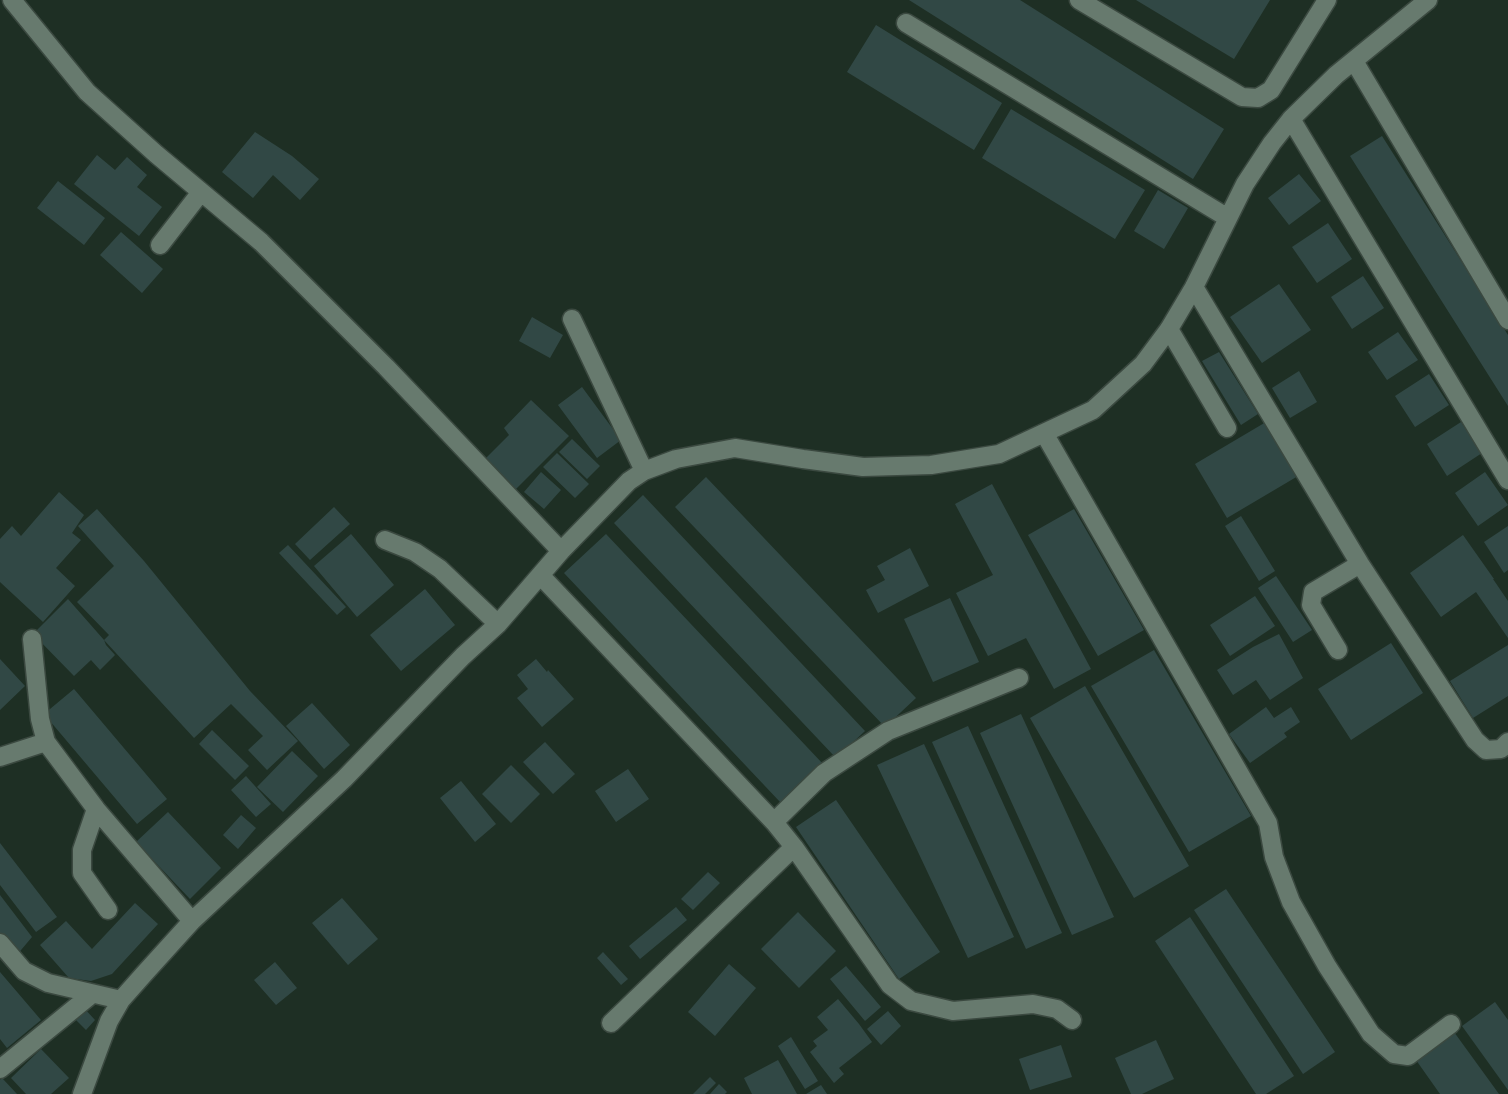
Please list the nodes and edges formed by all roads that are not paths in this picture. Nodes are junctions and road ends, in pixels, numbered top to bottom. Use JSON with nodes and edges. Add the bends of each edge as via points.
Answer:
{"nodes":[{"id":1,"x":12,"y":0,"type":"edge"},
{"id":2,"x":1079,"y":0,"type":"edge"},
{"id":3,"x":1327,"y":0,"type":"edge"},
{"id":4,"x":1428,"y":0,"type":"edge"},
{"id":5,"x":906,"y":23,"type":"dead end"},
{"id":6,"x":1354,"y":61,"type":"junction"},
{"id":7,"x":1291,"y":119,"type":"junction"},
{"id":8,"x":201,"y":192,"type":"junction"},
{"id":9,"x":1228,"y":218,"type":"junction"},
{"id":10,"x":160,"y":245,"type":"dead end"},
{"id":11,"x":1194,"y":287,"type":"junction"},
{"id":12,"x":572,"y":319,"type":"dead end"},
{"id":13,"x":1508,"y":320,"type":"edge"},
{"id":14,"x":1169,"y":329,"type":"junction"},
{"id":15,"x":1227,"y":428,"type":"dead end"},
{"id":16,"x":1044,"y":433,"type":"junction"},
{"id":17,"x":644,"y":471,"type":"junction"},
{"id":18,"x":1508,"y":480,"type":"edge"},
{"id":19,"x":385,"y":540,"type":"dead end"},
{"id":20,"x":561,"y":551,"type":"junction"},
{"id":21,"x":1360,"y":564,"type":"junction"},
{"id":22,"x":541,"y":576,"type":"junction"},
{"id":23,"x":498,"y":624,"type":"junction"},
{"id":24,"x":32,"y":639,"type":"dead end"},
{"id":25,"x":1338,"y":650,"type":"dead end"},
{"id":26,"x":1019,"y":678,"type":"dead end"},
{"id":27,"x":46,"y":742,"type":"junction"},
{"id":28,"x":1508,"y":742,"type":"edge"},
{"id":29,"x":0,"y":757,"type":"edge"},
{"id":30,"x":96,"y":809,"type":"junction"},
{"id":31,"x":774,"y":822,"type":"junction"},
{"id":32,"x":794,"y":847,"type":"junction"},
{"id":33,"x":108,"y":910,"type":"dead end"},
{"id":34,"x":192,"y":921,"type":"junction"},
{"id":35,"x":0,"y":943,"type":"edge"},
{"id":36,"x":92,"y":994,"type":"junction"},
{"id":37,"x":121,"y":1000,"type":"junction"},
{"id":38,"x":1072,"y":1020,"type":"dead end"},
{"id":39,"x":611,"y":1023,"type":"dead end"},
{"id":40,"x":1451,"y":1024,"type":"dead end"},
{"id":41,"x":0,"y":1069,"type":"edge"},
{"id":42,"x":82,"y":1094,"type":"edge"}],
"edges":[{"from":1,"to":8,"type":"street","via":[[87,92]]},
{"from":2,"to":3,"type":"street","via":[[1242,97],[1258,98],[1271,90]]},
{"from":4,"to":6,"type":"street"},
{"from":5,"to":9,"type":"street"},
{"from":6,"to":7,"type":"street"},
{"from":6,"to":13,"type":"street"},
{"from":7,"to":9,"type":"street","via":[[1245,184]]},
{"from":7,"to":18,"type":"street"},
{"from":8,"to":10,"type":"street"},
{"from":8,"to":20,"type":"street","via":[[269,251],[386,367]]},
{"from":9,"to":11,"type":"street"},
{"from":11,"to":14,"type":"street"},
{"from":11,"to":21,"type":"street"},
{"from":12,"to":17,"type":"street"},
{"from":14,"to":15,"type":"street"},
{"from":14,"to":16,"type":"street","via":[[1143,364],[1093,410]]},
{"from":16,"to":17,"type":"street","via":[[999,454],[932,465],[863,466],[735,448],[676,459]]},
{"from":16,"to":40,"type":"street","via":[[1268,823],[1274,857],[1291,902],[1371,1034],[1394,1054],[1408,1056]]},
{"from":17,"to":20,"type":"street","via":[[629,481]]},
{"from":19,"to":23,"type":"street","via":[[415,552],[440,569]]},
{"from":20,"to":22,"type":"street"},
{"from":21,"to":25,"type":"street","via":[[1313,592],[1311,605]]},
{"from":21,"to":28,"type":"street","via":[[1474,740],[1486,750],[1501,749]]},
{"from":22,"to":23,"type":"street"},
{"from":22,"to":31,"type":"street"},
{"from":23,"to":34,"type":"street","via":[[344,779]]},
{"from":24,"to":27,"type":"street"},
{"from":26,"to":31,"type":"street","via":[[888,731],[824,773]]},
{"from":27,"to":29,"type":"street"},
{"from":27,"to":30,"type":"street"},
{"from":30,"to":33,"type":"street","via":[[82,850],[82,873]]},
{"from":30,"to":34,"type":"street"},
{"from":31,"to":32,"type":"street"},
{"from":32,"to":38,"type":"street","via":[[890,986],[911,1001],[953,1011],[1033,1004],[1057,1009]]},
{"from":32,"to":39,"type":"street"},
{"from":34,"to":37,"type":"street"},
{"from":35,"to":36,"type":"street","via":[[24,971],[48,983]]},
{"from":36,"to":37,"type":"street"},
{"from":36,"to":41,"type":"street"},
{"from":37,"to":42,"type":"street"}]}
